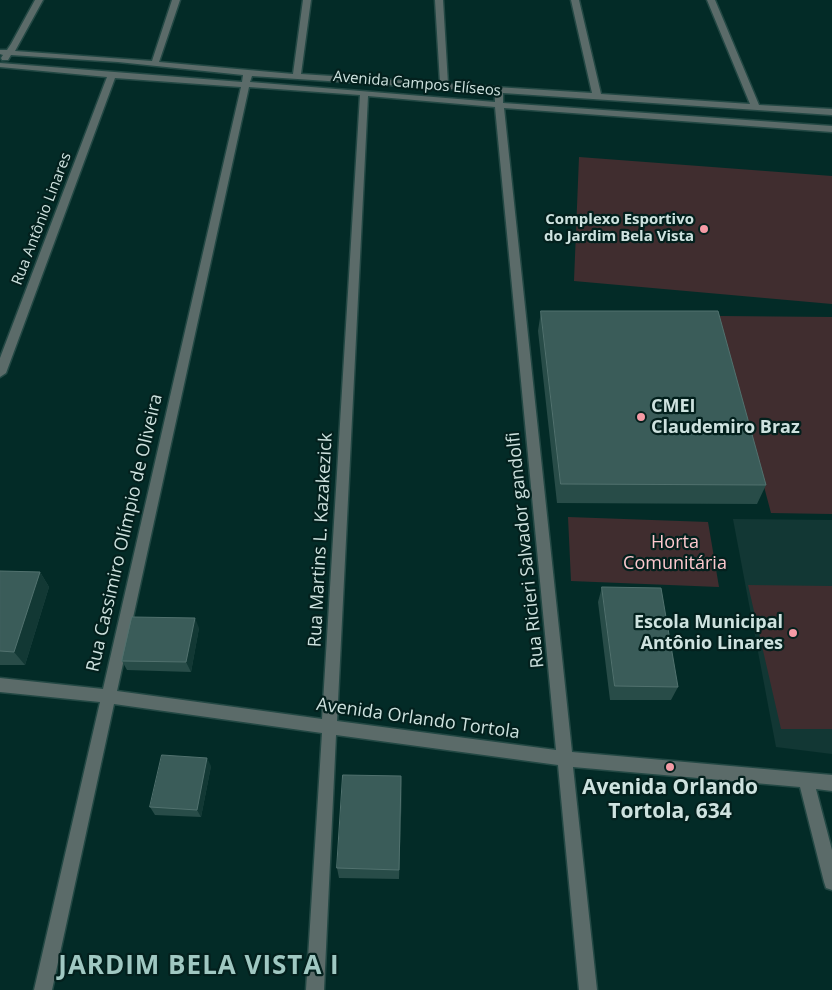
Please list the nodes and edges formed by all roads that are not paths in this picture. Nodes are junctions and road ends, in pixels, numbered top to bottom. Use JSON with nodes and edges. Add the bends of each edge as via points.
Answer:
{"nodes":[{"id":1,"x":39,"y":0,"type":"edge"},
{"id":2,"x":176,"y":0,"type":"edge"},
{"id":3,"x":307,"y":0,"type":"edge"},
{"id":4,"x":439,"y":0,"type":"edge"},
{"id":5,"x":575,"y":0,"type":"edge"},
{"id":6,"x":711,"y":0,"type":"edge"},
{"id":7,"x":0,"y":52,"type":"edge"},
{"id":8,"x":9,"y":53,"type":"junction"},
{"id":9,"x":155,"y":64,"type":"junction"},
{"id":10,"x":0,"y":65,"type":"edge"},
{"id":11,"x":112,"y":75,"type":"junction"},
{"id":12,"x":297,"y":76,"type":"junction"},
{"id":13,"x":246,"y":78,"type":"junction"},
{"id":14,"x":444,"y":85,"type":"junction"},
{"id":15,"x":499,"y":89,"type":"junction"},
{"id":16,"x":364,"y":93,"type":"junction"},
{"id":17,"x":597,"y":96,"type":"junction"},
{"id":18,"x":499,"y":105,"type":"junction"},
{"id":19,"x":756,"y":107,"type":"junction"},
{"id":20,"x":832,"y":112,"type":"edge"},
{"id":21,"x":832,"y":129,"type":"edge"},
{"id":22,"x":0,"y":374,"type":"edge"},
{"id":23,"x":0,"y":685,"type":"edge"},
{"id":24,"x":107,"y":696,"type":"junction"},
{"id":25,"x":330,"y":725,"type":"junction"},
{"id":26,"x":566,"y":759,"type":"junction"},
{"id":27,"x":806,"y":780,"type":"junction"},
{"id":28,"x":832,"y":783,"type":"edge"},
{"id":29,"x":832,"y":882,"type":"edge"},
{"id":30,"x":42,"y":990,"type":"edge"},
{"id":31,"x":315,"y":990,"type":"edge"},
{"id":32,"x":588,"y":990,"type":"edge"}],
"edges":[{"from":1,"to":8,"type":"street"},
{"from":2,"to":9,"type":"street"},
{"from":3,"to":12,"type":"street"},
{"from":4,"to":14,"type":"street"},
{"from":5,"to":17,"type":"street"},
{"from":6,"to":19,"type":"street"},
{"from":7,"to":8,"type":"street","name":"Avenida Campos Elíseos"},
{"from":8,"to":9,"type":"street","name":"Avenida Campos Elíseos"},
{"from":8,"to":10,"type":"street"},
{"from":9,"to":13,"type":"street","name":"Avenida Campos Elíseos"},
{"from":10,"to":11,"type":"street","name":"Avenida Campos Elíseos"},
{"from":11,"to":13,"type":"street","name":"Avenida Campos Elíseos"},
{"from":11,"to":22,"type":"street","name":"Rua Antônio Linares"},
{"from":12,"to":13,"type":"street","name":"Avenida Campos Elíseos"},
{"from":12,"to":14,"type":"street","name":"Avenida Campos Elíseos"},
{"from":13,"to":16,"type":"street","name":"Avenida Campos Elíseos"},
{"from":13,"to":24,"type":"street","name":"Rua Cassimiro Olímpio de Oliveira"},
{"from":14,"to":15,"type":"street","name":"Avenida Campos Elíseos"},
{"from":15,"to":17,"type":"street","name":"Avenida Campos Elíseos"},
{"from":15,"to":18,"type":"street","name":"Rua Ricieri Salvador gandolfi"},
{"from":16,"to":18,"type":"street","name":"Avenida Campos Elíseos"},
{"from":16,"to":25,"type":"street","name":"Rua Martins L. Kazakezick"},
{"from":17,"to":19,"type":"street","name":"Avenida Campos Elíseos"},
{"from":18,"to":21,"type":"street","name":"Avenida Campos Elíseos"},
{"from":18,"to":26,"type":"street","name":"Rua Ricieri Salvador gandolfi"},
{"from":19,"to":20,"type":"street","name":"Avenida Campos Elíseos"},
{"from":23,"to":24,"type":"street","name":"Avenida Orlando Tortola"},
{"from":24,"to":25,"type":"street","name":"Avenida Orlando Tortola"},
{"from":24,"to":30,"type":"street","name":"Rua Cassimiro Olímpio de Oliveira"},
{"from":25,"to":26,"type":"street","name":"Avenida Orlando Tortola"},
{"from":25,"to":31,"type":"street","name":"Rua Martins L. Kazakezick"},
{"from":26,"to":27,"type":"street","name":"Avenida Orlando Tortola"},
{"from":26,"to":32,"type":"street","name":"Rua Ricieri Salvador gandolfi"},
{"from":27,"to":28,"type":"street","name":"Avenida Orlando Tortola"},
{"from":27,"to":29,"type":"street"}]}
